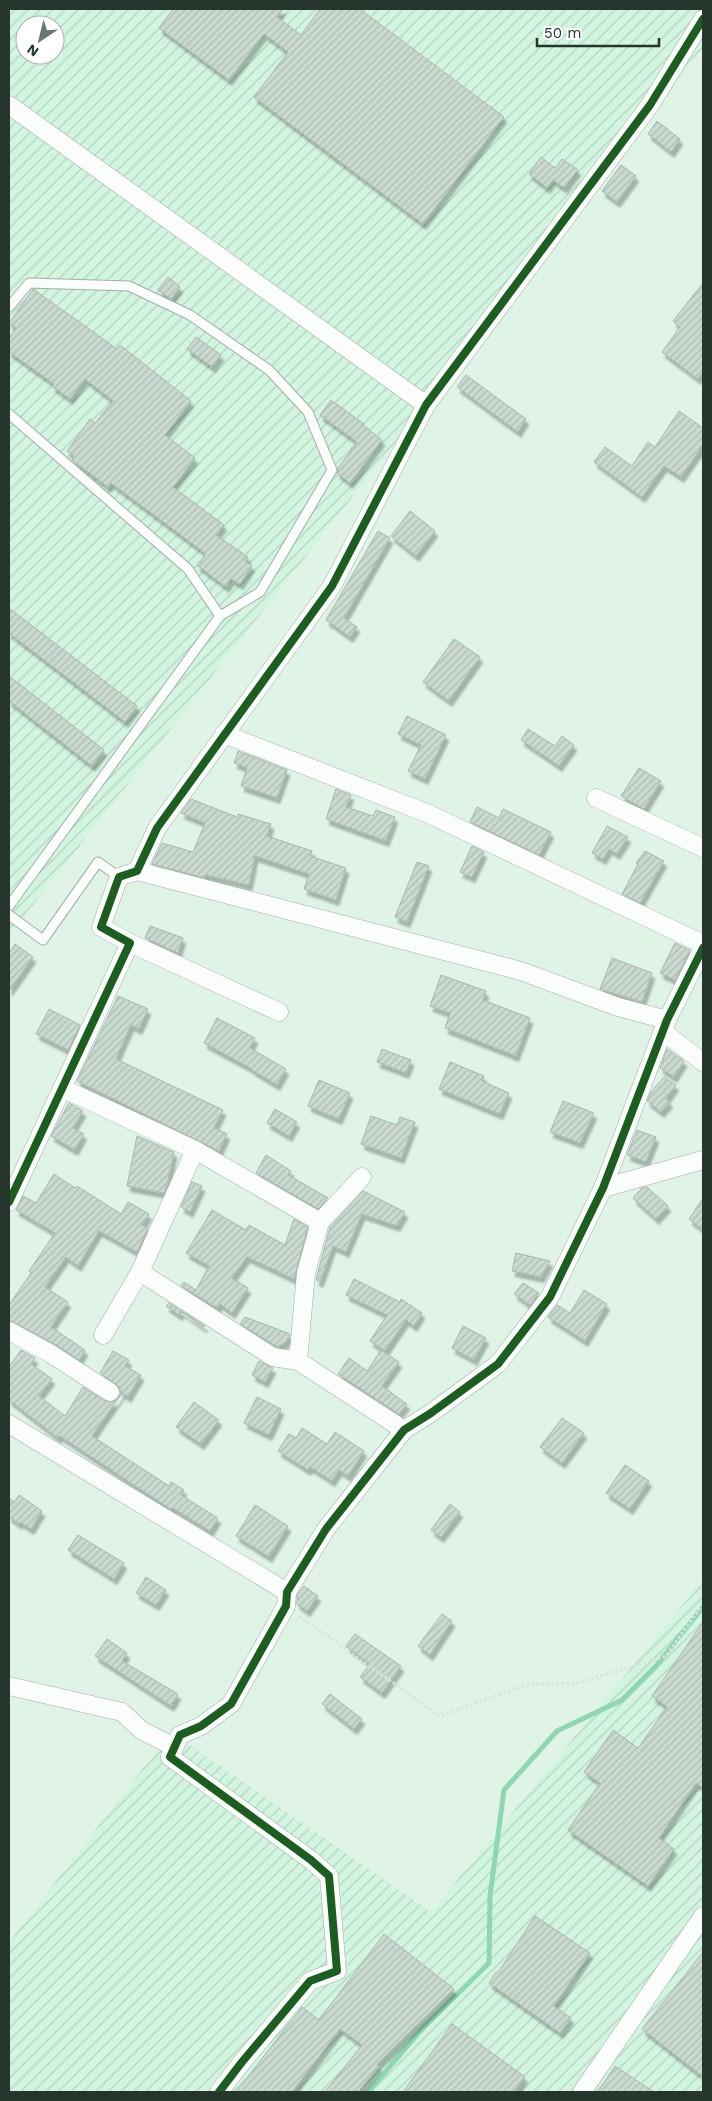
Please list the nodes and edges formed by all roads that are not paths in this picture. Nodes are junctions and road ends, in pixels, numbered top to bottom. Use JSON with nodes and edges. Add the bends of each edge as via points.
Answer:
{"nodes":[{"id":1,"x":703,"y":19,"type":"edge"},
{"id":2,"x":9,"y":105,"type":"edge"},
{"id":3,"x":9,"y":308,"type":"edge"},
{"id":4,"x":426,"y":405,"type":"junction"},
{"id":5,"x":9,"y":414,"type":"edge"},
{"id":6,"x":220,"y":616,"type":"junction"},
{"id":7,"x":224,"y":734,"type":"junction"},
{"id":8,"x":596,"y":798,"type":"dead end"},
{"id":9,"x":703,"y":848,"type":"edge"},
{"id":10,"x":137,"y":871,"type":"junction"},
{"id":11,"x":119,"y":877,"type":"junction"},
{"id":12,"x":9,"y":906,"type":"edge"},
{"id":13,"x":9,"y":915,"type":"edge"},
{"id":14,"x":130,"y":943,"type":"junction"},
{"id":15,"x":703,"y":946,"type":"edge"},
{"id":16,"x":279,"y":1012,"type":"dead end"},
{"id":17,"x":665,"y":1026,"type":"junction"},
{"id":18,"x":703,"y":1062,"type":"edge"},
{"id":19,"x":62,"y":1088,"type":"junction"},
{"id":20,"x":196,"y":1150,"type":"junction"},
{"id":21,"x":703,"y":1160,"type":"edge"},
{"id":22,"x":362,"y":1177,"type":"dead end"},
{"id":23,"x":603,"y":1188,"type":"junction"},
{"id":24,"x":9,"y":1202,"type":"edge"},
{"id":25,"x":320,"y":1222,"type":"junction"},
{"id":26,"x":140,"y":1272,"type":"junction"},
{"id":27,"x":9,"y":1331,"type":"edge"},
{"id":28,"x":103,"y":1335,"type":"dead end"},
{"id":29,"x":298,"y":1362,"type":"junction"},
{"id":30,"x":110,"y":1392,"type":"dead end"},
{"id":31,"x":9,"y":1424,"type":"edge"},
{"id":32,"x":404,"y":1430,"type":"junction"},
{"id":33,"x":286,"y":1599,"type":"junction"},
{"id":34,"x":9,"y":1686,"type":"edge"},
{"id":35,"x":174,"y":1747,"type":"junction"},
{"id":36,"x":703,"y":1916,"type":"edge"},
{"id":37,"x":219,"y":2092,"type":"edge"},
{"id":38,"x":582,"y":2092,"type":"edge"}],
"edges":[{"from":1,"to":4,"type":"street","via":[[650,105]]},
{"from":2,"to":4,"type":"street"},
{"from":3,"to":6,"type":"lane","via":[[29,283],[129,286],[190,315],[269,370],[308,412],[332,470],[260,592]]},
{"from":4,"to":7,"type":"street","via":[[332,586]]},
{"from":5,"to":6,"type":"lane","via":[[188,569]]},
{"from":6,"to":12,"type":"lane"},
{"from":7,"to":10,"type":"street","via":[[157,828]]},
{"from":7,"to":15,"type":"street","via":[[429,814]]},
{"from":8,"to":9,"type":"street"},
{"from":10,"to":11,"type":"street"},
{"from":10,"to":17,"type":"street","via":[[521,970]]},
{"from":11,"to":13,"type":"lane","via":[[98,862],[43,940]]},
{"from":11,"to":14,"type":"street","via":[[101,927]]},
{"from":14,"to":16,"type":"street"},
{"from":14,"to":19,"type":"street"},
{"from":15,"to":17,"type":"street"},
{"from":17,"to":18,"type":"street"},
{"from":17,"to":23,"type":"street"},
{"from":19,"to":20,"type":"street"},
{"from":19,"to":24,"type":"street"},
{"from":20,"to":25,"type":"street"},
{"from":20,"to":26,"type":"street"},
{"from":21,"to":23,"type":"street"},
{"from":22,"to":25,"type":"street"},
{"from":23,"to":32,"type":"street","via":[[550,1297],[498,1364]]},
{"from":25,"to":29,"type":"street","via":[[306,1273]]},
{"from":26,"to":28,"type":"street"},
{"from":26,"to":29,"type":"street","via":[[273,1357]]},
{"from":27,"to":30,"type":"street"},
{"from":29,"to":32,"type":"street"},
{"from":31,"to":33,"type":"street"},
{"from":32,"to":33,"type":"street","via":[[326,1529]]},
{"from":33,"to":35,"type":"street","via":[[231,1704],[201,1726],[180,1735]]},
{"from":34,"to":35,"type":"street","via":[[122,1712],[141,1730]]},
{"from":35,"to":37,"type":"street","via":[[170,1757],[330,1876],[337,1971],[310,1980]]},
{"from":36,"to":38,"type":"street"}]}
